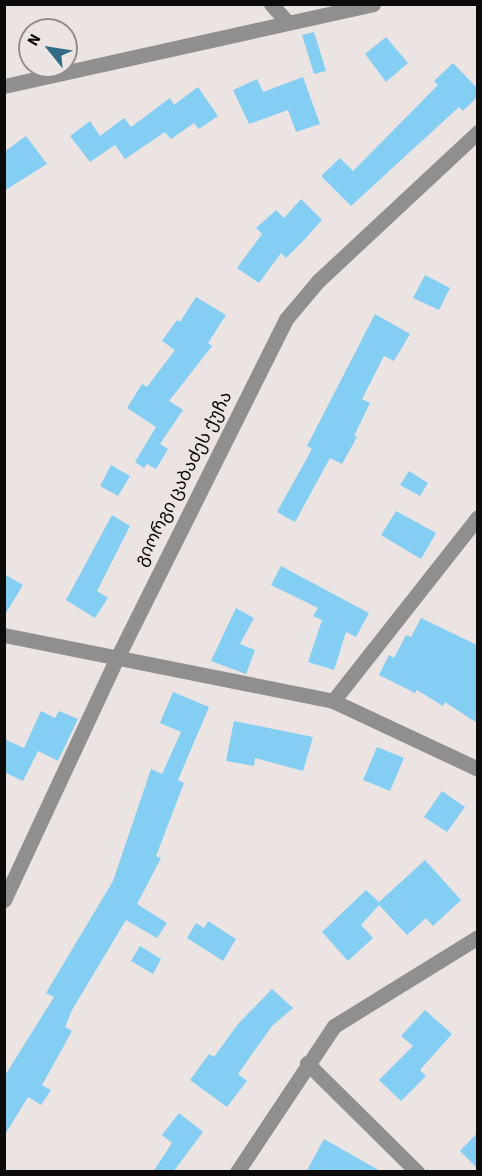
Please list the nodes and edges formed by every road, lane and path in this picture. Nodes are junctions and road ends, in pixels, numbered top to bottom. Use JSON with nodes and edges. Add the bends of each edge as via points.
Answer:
{"nodes":[{"id":1,"x":271,"y":4,"type":"edge"},
{"id":2,"x":373,"y":4,"type":"edge"},
{"id":3,"x":287,"y":22,"type":"junction"},
{"id":4,"x":4,"y":86,"type":"edge"},
{"id":5,"x":477,"y":132,"type":"edge"},
{"id":6,"x":477,"y":517,"type":"edge"},
{"id":7,"x":4,"y":634,"type":"edge"},
{"id":8,"x":117,"y":658,"type":"junction"},
{"id":9,"x":333,"y":701,"type":"junction"},
{"id":10,"x":477,"y":769,"type":"edge"},
{"id":11,"x":4,"y":900,"type":"edge"},
{"id":12,"x":477,"y":937,"type":"edge"},
{"id":13,"x":307,"y":1063,"type":"junction"},
{"id":14,"x":237,"y":1172,"type":"edge"},
{"id":15,"x":417,"y":1172,"type":"edge"}],
"edges":[{"from":1,"to":3,"type":"street"},
{"from":2,"to":3,"type":"street"},
{"from":3,"to":4,"type":"street"},
{"from":5,"to":8,"type":"street","name":"გიორგი ცაბაძეს ქუჩა","via":[[318,281],[286,320]]},
{"from":6,"to":9,"type":"street"},
{"from":7,"to":8,"type":"street"},
{"from":8,"to":9,"type":"street"},
{"from":8,"to":11,"type":"street","name":"გიორგი ცაბაძეს ქუჩა"},
{"from":9,"to":10,"type":"street"},
{"from":12,"to":13,"type":"street","via":[[334,1026]]},
{"from":13,"to":14,"type":"street"},
{"from":13,"to":15,"type":"street"}]}
